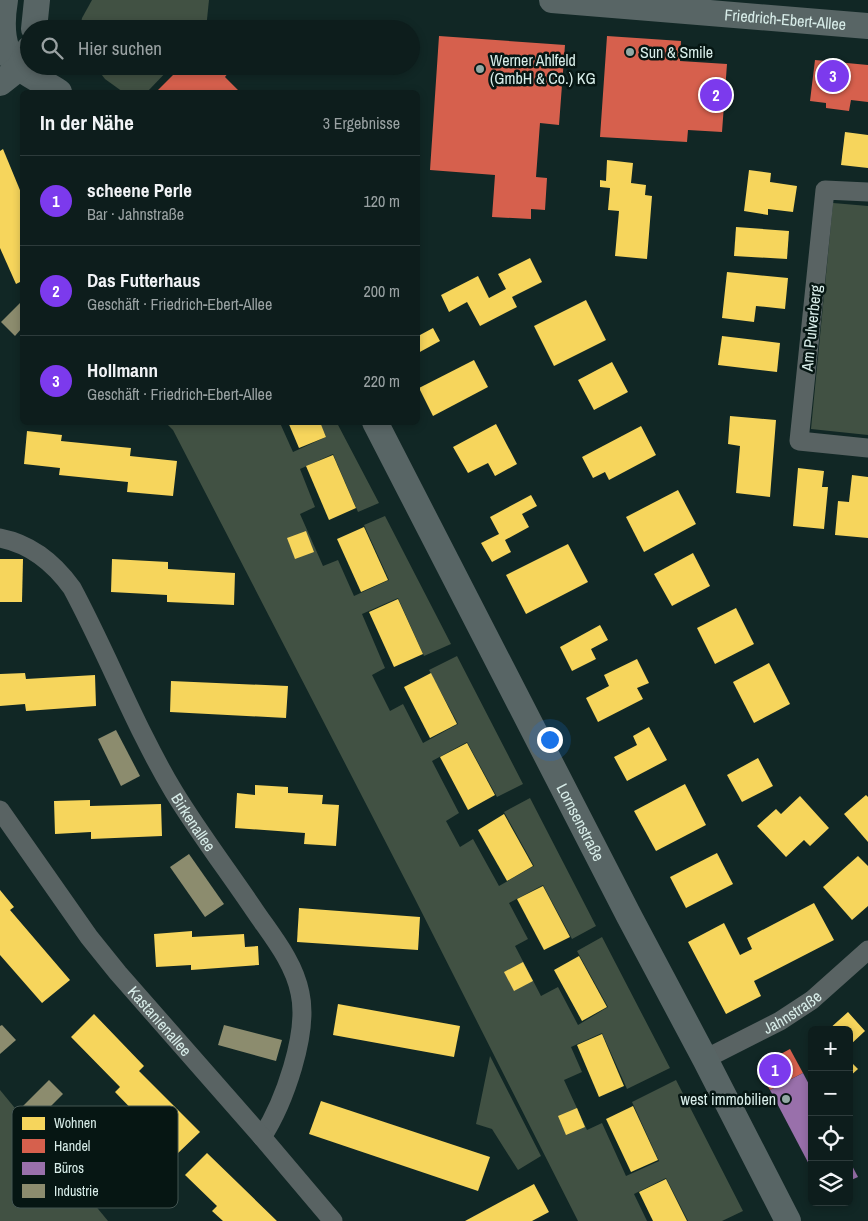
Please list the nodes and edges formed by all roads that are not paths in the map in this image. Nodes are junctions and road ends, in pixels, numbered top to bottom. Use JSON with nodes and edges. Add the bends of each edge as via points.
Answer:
{"nodes":[{"id":1,"x":5,"y":0,"type":"edge"},
{"id":2,"x":37,"y":0,"type":"edge"},
{"id":3,"x":552,"y":0,"type":"edge"},
{"id":4,"x":35,"y":20,"type":"edge"},
{"id":5,"x":868,"y":26,"type":"edge"},
{"id":6,"x":1,"y":29,"type":"edge"},
{"id":7,"x":16,"y":67,"type":"edge"},
{"id":8,"x":30,"y":75,"type":"edge"},
{"id":9,"x":56,"y":90,"type":"edge"},
{"id":10,"x":868,"y":192,"type":"edge"},
{"id":11,"x":377,"y":425,"type":"edge"},
{"id":12,"x":868,"y":448,"type":"edge"},
{"id":13,"x":0,"y":538,"type":"edge"},
{"id":14,"x":0,"y":810,"type":"edge"},
{"id":15,"x":868,"y":950,"type":"edge"},
{"id":16,"x":705,"y":1059,"type":"junction"},
{"id":17,"x":262,"y":1137,"type":"junction"},
{"id":18,"x":333,"y":1221,"type":"edge"},
{"id":19,"x":788,"y":1221,"type":"edge"}],
"edges":[{"from":1,"to":6,"type":"street"},
{"from":2,"to":4,"type":"street"},
{"from":3,"to":5,"type":"street","name":"Friedrich-Ebert-Allee"},
{"from":6,"to":7,"type":"street","via":[[7,52]]},
{"from":8,"to":9,"type":"street"},
{"from":10,"to":12,"type":"street","name":"Am Pulverberg","via":[[825,190],[799,441]]},
{"from":11,"to":16,"type":"street","name":"Lornsenstraße"},
{"from":13,"to":17,"type":"street","name":"Birkenallee","via":[[32,549],[62,574],[72,588],[167,780],[277,942],[297,980],[302,1009],[297,1049],[278,1109]]},
{"from":14,"to":17,"type":"street","name":"Kastanienallee","via":[[118,973]]},
{"from":15,"to":16,"type":"street","name":"Jahnstraße","via":[[812,1000]]},
{"from":16,"to":19,"type":"street","name":"Lornsenstraße"},
{"from":17,"to":18,"type":"street","name":"Kastanienallee"}]}
